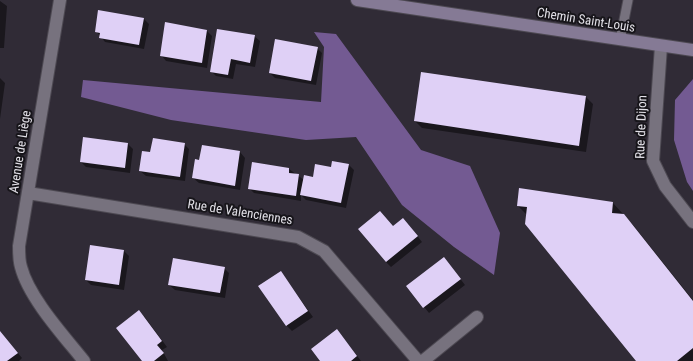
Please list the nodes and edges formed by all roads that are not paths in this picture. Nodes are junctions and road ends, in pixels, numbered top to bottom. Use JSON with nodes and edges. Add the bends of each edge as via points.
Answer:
{"nodes":[{"id":1,"x":60,"y":0,"type":"edge"},
{"id":2,"x":357,"y":0,"type":"edge"},
{"id":3,"x":628,"y":0,"type":"edge"},
{"id":4,"x":418,"y":5,"type":"edge"},
{"id":5,"x":620,"y":40,"type":"junction"},
{"id":6,"x":661,"y":46,"type":"junction"},
{"id":7,"x":693,"y":50,"type":"edge"},
{"id":8,"x":28,"y":193,"type":"junction"},
{"id":9,"x":693,"y":222,"type":"edge"},
{"id":10,"x":477,"y":317,"type":"dead end"},
{"id":11,"x":78,"y":359,"type":"edge"},
{"id":12,"x":418,"y":361,"type":"edge"},
{"id":13,"x":423,"y":361,"type":"edge"}],
"edges":[{"from":1,"to":8,"type":"street","name":"Avenue de Liège"},
{"from":2,"to":4,"type":"street","name":"Chemin Saint-Louis"},
{"from":3,"to":5,"type":"lane"},
{"from":4,"to":5,"type":"street","name":"Chemin Saint-Louis"},
{"from":5,"to":6,"type":"street","name":"Chemin Saint-Louis"},
{"from":6,"to":7,"type":"street","name":"Chemin Saint-Louis"},
{"from":6,"to":9,"type":"street","name":"Rue de Dijon","via":[[653,161],[665,186]]},
{"from":8,"to":11,"type":"street","name":"Avenue de Liège","via":[[19,246],[20,266],[38,302]]},
{"from":8,"to":12,"type":"street","name":"Rue de Valenciennes","via":[[298,237],[324,251]]},
{"from":10,"to":13,"type":"street"}]}
